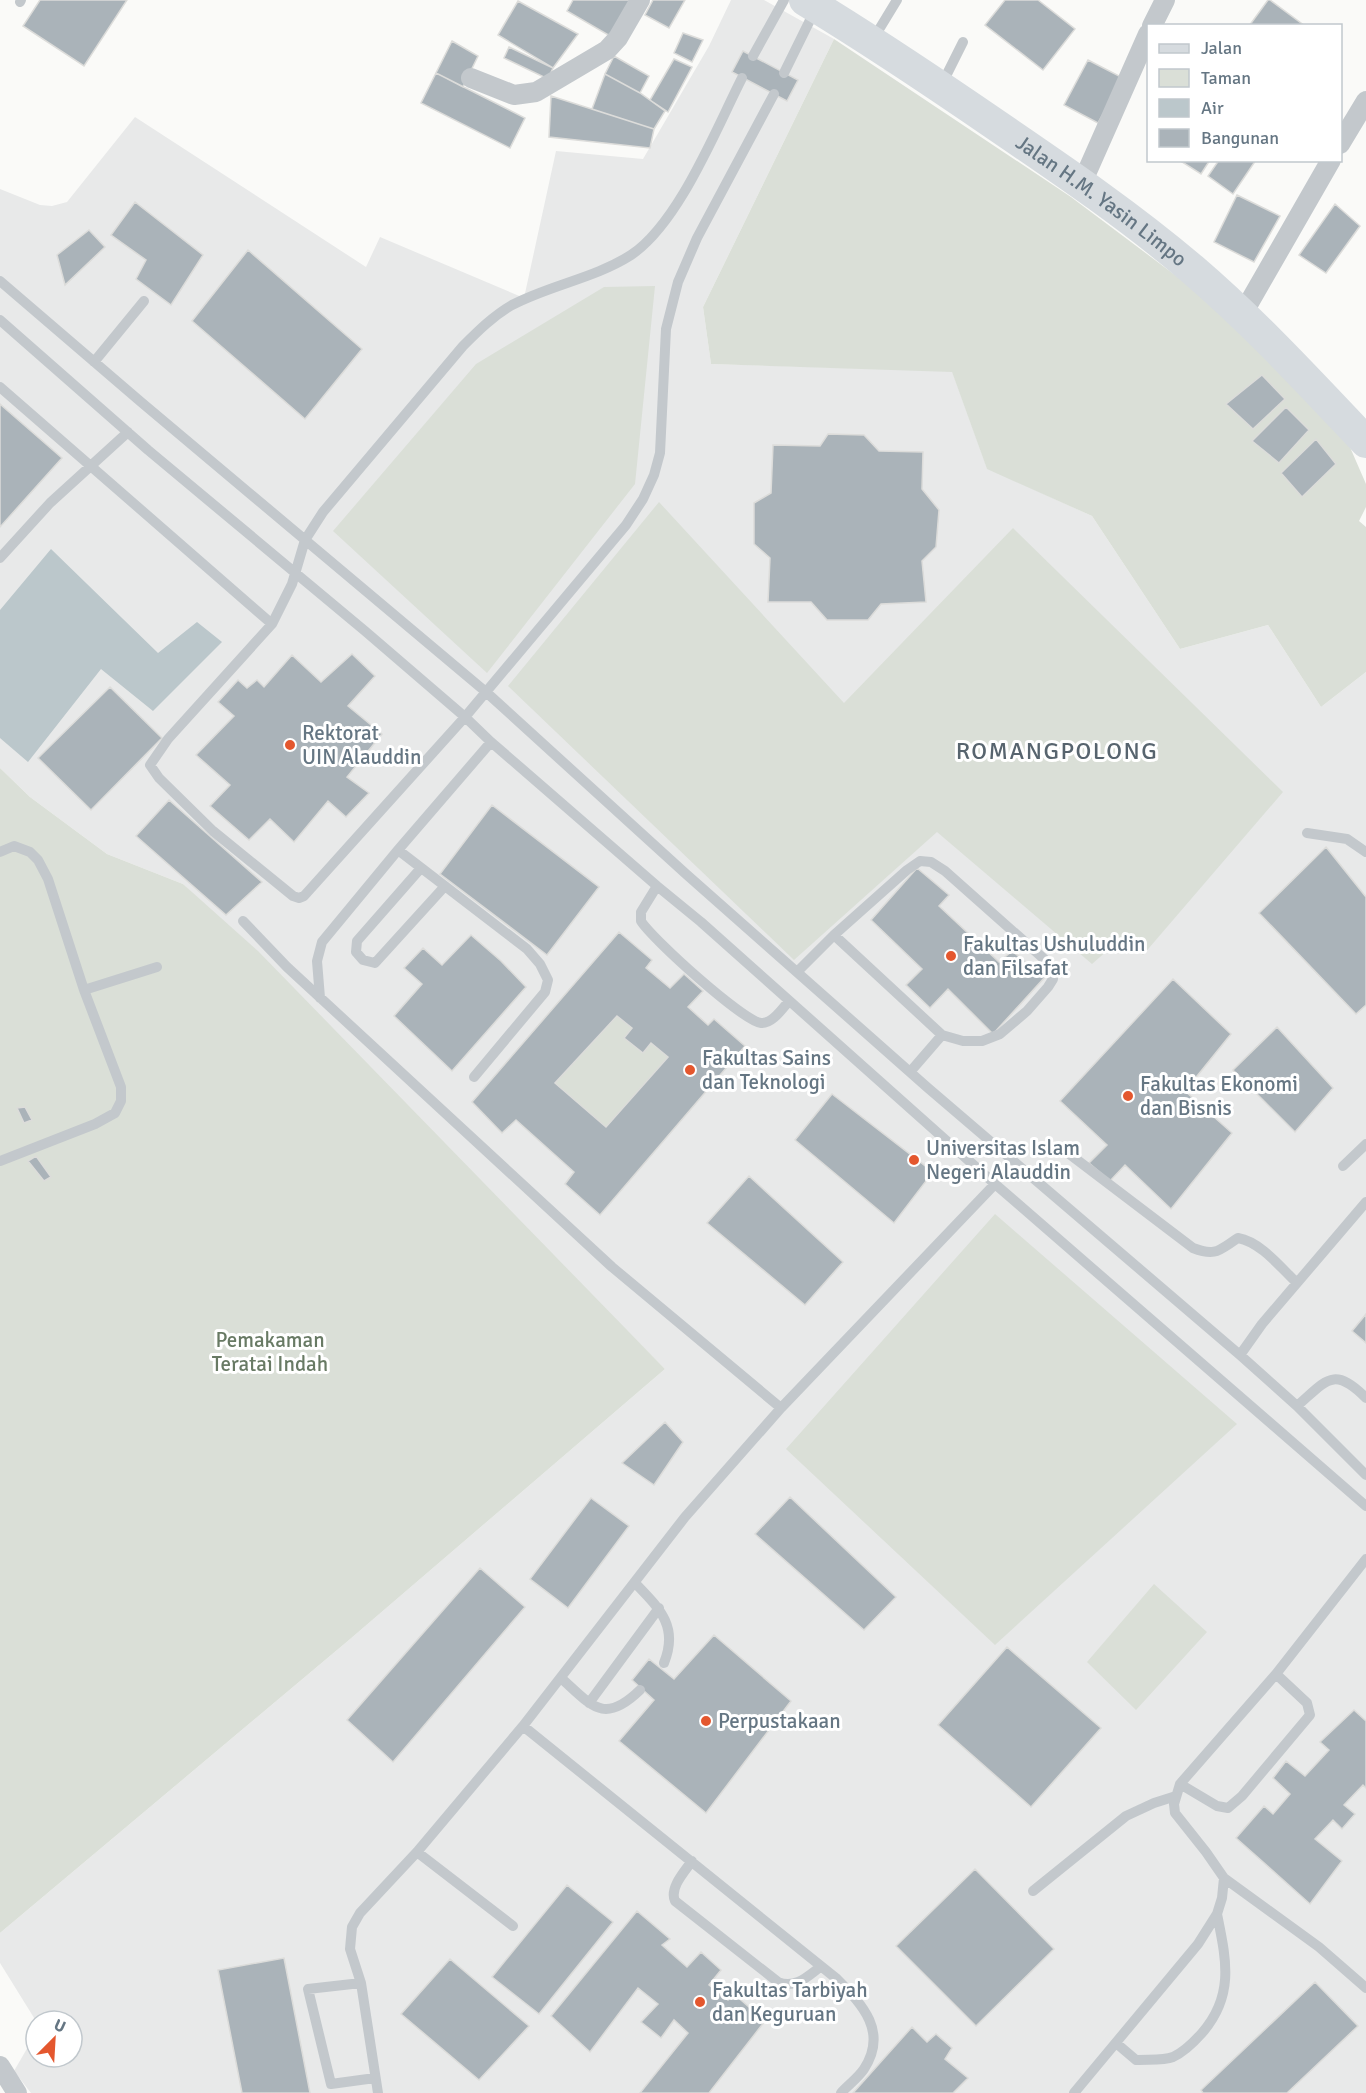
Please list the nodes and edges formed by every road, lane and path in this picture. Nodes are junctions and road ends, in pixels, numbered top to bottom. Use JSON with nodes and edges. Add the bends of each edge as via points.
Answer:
{"nodes":[{"id":1,"x":640,"y":0,"type":"edge"},
{"id":2,"x":784,"y":0,"type":"edge"},
{"id":3,"x":897,"y":0,"type":"edge"},
{"id":4,"x":1165,"y":0,"type":"edge"},
{"id":5,"x":811,"y":3,"type":"edge"},
{"id":6,"x":1153,"y":24,"type":"edge"},
{"id":7,"x":1147,"y":38,"type":"edge"},
{"id":8,"x":872,"y":42,"type":"junction"},
{"id":9,"x":963,"y":42,"type":"dead end"},
{"id":10,"x":753,"y":56,"type":"dead end"},
{"id":11,"x":784,"y":73,"type":"dead end"},
{"id":12,"x":471,"y":78,"type":"dead end"},
{"id":13,"x":742,"y":78,"type":"dead end"},
{"id":14,"x":941,"y":87,"type":"junction"},
{"id":15,"x":774,"y":94,"type":"dead end"},
{"id":16,"x":1366,"y":100,"type":"edge"},
{"id":17,"x":1342,"y":142,"type":"edge"},
{"id":18,"x":1330,"y":162,"type":"edge"},
{"id":19,"x":1082,"y":183,"type":"junction"},
{"id":20,"x":0,"y":281,"type":"edge"},
{"id":21,"x":144,"y":301,"type":"dead end"},
{"id":22,"x":1242,"y":315,"type":"junction"},
{"id":23,"x":0,"y":320,"type":"edge"},
{"id":24,"x":94,"y":362,"type":"junction"},
{"id":25,"x":0,"y":387,"type":"edge"},
{"id":26,"x":128,"y":432,"type":"junction"},
{"id":27,"x":1366,"y":442,"type":"edge"},
{"id":28,"x":92,"y":466,"type":"junction"},
{"id":29,"x":305,"y":540,"type":"junction"},
{"id":30,"x":0,"y":558,"type":"edge"},
{"id":31,"x":295,"y":571,"type":"junction"},
{"id":32,"x":272,"y":624,"type":"junction"},
{"id":33,"x":486,"y":692,"type":"junction"},
{"id":34,"x":465,"y":717,"type":"junction"},
{"id":35,"x":491,"y":742,"type":"junction"},
{"id":36,"x":1307,"y":833,"type":"dead end"},
{"id":37,"x":398,"y":850,"type":"junction"},
{"id":38,"x":0,"y":852,"type":"edge"},
{"id":39,"x":1366,"y":852,"type":"edge"},
{"id":40,"x":421,"y":868,"type":"junction"},
{"id":41,"x":444,"y":886,"type":"junction"},
{"id":42,"x":657,"y":886,"type":"junction"},
{"id":43,"x":243,"y":921,"type":"dead end"},
{"id":44,"x":834,"y":935,"type":"junction"},
{"id":45,"x":157,"y":967,"type":"dead end"},
{"id":46,"x":797,"y":972,"type":"junction"},
{"id":47,"x":84,"y":990,"type":"junction"},
{"id":48,"x":320,"y":998,"type":"junction"},
{"id":49,"x":789,"y":1001,"type":"junction"},
{"id":50,"x":942,"y":1035,"type":"junction"},
{"id":51,"x":910,"y":1072,"type":"junction"},
{"id":52,"x":474,"y":1077,"type":"dead end"},
{"id":53,"x":1366,"y":1143,"type":"edge"},
{"id":54,"x":1068,"y":1153,"type":"dead end"},
{"id":55,"x":0,"y":1161,"type":"edge"},
{"id":56,"x":1343,"y":1166,"type":"dead end"},
{"id":57,"x":995,"y":1184,"type":"junction"},
{"id":58,"x":1366,"y":1202,"type":"edge"},
{"id":59,"x":1297,"y":1283,"type":"junction"},
{"id":60,"x":1240,"y":1355,"type":"junction"},
{"id":61,"x":1366,"y":1398,"type":"edge"},
{"id":62,"x":1297,"y":1407,"type":"junction"},
{"id":63,"x":781,"y":1408,"type":"junction"},
{"id":64,"x":1364,"y":1468,"type":"edge"},
{"id":65,"x":1366,"y":1506,"type":"edge"},
{"id":66,"x":1366,"y":1558,"type":"edge"},
{"id":67,"x":635,"y":1583,"type":"junction"},
{"id":68,"x":659,"y":1608,"type":"junction"},
{"id":69,"x":664,"y":1663,"type":"dead end"},
{"id":70,"x":1276,"y":1674,"type":"junction"},
{"id":71,"x":561,"y":1678,"type":"junction"},
{"id":72,"x":640,"y":1690,"type":"dead end"},
{"id":73,"x":589,"y":1703,"type":"junction"},
{"id":74,"x":523,"y":1726,"type":"junction"},
{"id":75,"x":1180,"y":1784,"type":"junction"},
{"id":76,"x":1176,"y":1796,"type":"junction"},
{"id":77,"x":417,"y":1852,"type":"junction"},
{"id":78,"x":692,"y":1861,"type":"junction"},
{"id":79,"x":1224,"y":1878,"type":"junction"},
{"id":80,"x":1033,"y":1891,"type":"dead end"},
{"id":81,"x":1217,"y":1914,"type":"junction"},
{"id":82,"x":513,"y":1926,"type":"dead end"},
{"id":83,"x":820,"y":1967,"type":"junction"},
{"id":84,"x":361,"y":1983,"type":"junction"},
{"id":85,"x":1366,"y":1988,"type":"edge"},
{"id":86,"x":1116,"y":2043,"type":"junction"},
{"id":87,"x":0,"y":2066,"type":"edge"},
{"id":88,"x":375,"y":2078,"type":"junction"},
{"id":89,"x":16,"y":2093,"type":"edge"},
{"id":90,"x":378,"y":2093,"type":"edge"},
{"id":91,"x":841,"y":2093,"type":"edge"},
{"id":92,"x":1074,"y":2093,"type":"edge"}],
"edges":[{"from":1,"to":12,"type":"street","via":[[607,50],[536,92],[514,95]]},
{"from":2,"to":10,"type":"lane"},
{"from":3,"to":8,"type":"lane"},
{"from":4,"to":6,"type":"street"},
{"from":5,"to":8,"type":"main road","name":"Jalan H.M. Yasin Limpo"},
{"from":5,"to":11,"type":"lane"},
{"from":7,"to":19,"type":"street"},
{"from":8,"to":14,"type":"main road","name":"Jalan H.M. Yasin Limpo"},
{"from":9,"to":14,"type":"lane"},
{"from":13,"to":29,"type":"lane","via":[[679,201],[645,244],[610,266],[513,304],[488,321],[362,465]]},
{"from":14,"to":19,"type":"main road","name":"Jalan H.M. Yasin Limpo"},
{"from":15,"to":33,"type":"lane","via":[[697,238],[673,298],[666,329],[660,453],[643,499],[626,525]]},
{"from":16,"to":17,"type":"street"},
{"from":18,"to":22,"type":"street"},
{"from":19,"to":22,"type":"main road","name":"Jalan H.M. Yasin Limpo","via":[[1194,270]]},
{"from":20,"to":24,"type":"lane"},
{"from":21,"to":24,"type":"lane"},
{"from":22,"to":27,"type":"main road","name":"Jalan H.M. Yasin Limpo"},
{"from":23,"to":26,"type":"lane"},
{"from":24,"to":29,"type":"lane"},
{"from":25,"to":28,"type":"lane"},
{"from":26,"to":28,"type":"lane"},
{"from":26,"to":31,"type":"lane"},
{"from":28,"to":30,"type":"lane","via":[[51,502]]},
{"from":28,"to":32,"type":"lane"},
{"from":29,"to":31,"type":"lane"},
{"from":29,"to":33,"type":"lane"},
{"from":31,"to":32,"type":"lane"},
{"from":31,"to":34,"type":"lane"},
{"from":32,"to":34,"type":"lane","via":[[150,765],[213,831],[293,896],[299,898],[309,891]]},
{"from":33,"to":34,"type":"lane"},
{"from":33,"to":46,"type":"lane"},
{"from":34,"to":35,"type":"lane"},
{"from":35,"to":37,"type":"lane"},
{"from":35,"to":42,"type":"lane"},
{"from":36,"to":39,"type":"lane","via":[[1347,839]]},
{"from":37,"to":40,"type":"lane"},
{"from":37,"to":48,"type":"lane","via":[[322,942],[317,961]]},
{"from":38,"to":47,"type":"lane","via":[[14,846],[38,860],[48,879]]},
{"from":40,"to":41,"type":"lane"},
{"from":40,"to":41,"type":"lane","via":[[357,941],[356,952],[363,960],[375,963]]},
{"from":41,"to":52,"type":"lane","via":[[527,949],[549,980],[545,992]]},
{"from":42,"to":49,"type":"lane"},
{"from":42,"to":49,"type":"lane","via":[[641,912],[641,921],[655,939],[750,1019],[768,1022]]},
{"from":43,"to":48,"type":"lane"},
{"from":44,"to":46,"type":"lane"},
{"from":44,"to":50,"type":"lane"},
{"from":44,"to":50,"type":"lane","via":[[907,870],[920,861],[930,862],[1052,966],[1053,979],[1048,987],[1000,1034],[982,1041]]},
{"from":45,"to":47,"type":"lane"},
{"from":46,"to":51,"type":"lane"},
{"from":47,"to":55,"type":"lane","via":[[122,1087],[121,1101],[114,1113],[94,1124]]},
{"from":48,"to":63,"type":"lane","via":[[612,1267]]},
{"from":49,"to":57,"type":"lane"},
{"from":50,"to":51,"type":"lane"},
{"from":51,"to":60,"type":"lane"},
{"from":53,"to":56,"type":"lane"},
{"from":54,"to":59,"type":"lane","via":[[1193,1248],[1206,1253],[1220,1251],[1238,1238],[1245,1239]]},
{"from":57,"to":63,"type":"lane"},
{"from":57,"to":65,"type":"lane"},
{"from":58,"to":59,"type":"lane"},
{"from":59,"to":60,"type":"lane"},
{"from":60,"to":62,"type":"lane"},
{"from":61,"to":62,"type":"lane","via":[[1352,1383],[1342,1378],[1331,1379]]},
{"from":62,"to":64,"type":"lane"},
{"from":63,"to":67,"type":"lane","via":[[685,1517]]},
{"from":66,"to":70,"type":"lane"},
{"from":67,"to":68,"type":"lane"},
{"from":67,"to":71,"type":"lane"},
{"from":68,"to":69,"type":"lane","via":[[671,1636]]},
{"from":68,"to":73,"type":"lane"},
{"from":70,"to":75,"type":"lane"},
{"from":70,"to":75,"type":"lane","via":[[1310,1710],[1305,1722],[1277,1755],[1228,1808],[1217,1806]]},
{"from":71,"to":73,"type":"lane"},
{"from":71,"to":74,"type":"lane"},
{"from":72,"to":73,"type":"lane","via":[[616,1708],[603,1709]]},
{"from":74,"to":77,"type":"lane"},
{"from":74,"to":78,"type":"lane"},
{"from":75,"to":76,"type":"lane"},
{"from":76,"to":79,"type":"lane","via":[[1175,1813]]},
{"from":76,"to":80,"type":"lane","via":[[1126,1816]]},
{"from":77,"to":82,"type":"lane"},
{"from":77,"to":84,"type":"lane","via":[[360,1913],[352,1927],[350,1949]]},
{"from":78,"to":83,"type":"lane"},
{"from":78,"to":83,"type":"lane","via":[[674,1889],[675,1900],[778,1982],[798,1983]]},
{"from":79,"to":81,"type":"lane"},
{"from":79,"to":85,"type":"lane","via":[[1319,1947]]},
{"from":81,"to":86,"type":"lane","via":[[1198,1944]]},
{"from":81,"to":86,"type":"lane","via":[[1226,1959],[1226,1986],[1219,2009],[1207,2028],[1173,2057],[1136,2060]]},
{"from":83,"to":91,"type":"lane","via":[[854,1996],[875,2038],[864,2069]]},
{"from":84,"to":88,"type":"lane"},
{"from":84,"to":88,"type":"lane","via":[[308,1989],[331,2084]]},
{"from":86,"to":92,"type":"lane"},
{"from":87,"to":89,"type":"street"},
{"from":88,"to":90,"type":"lane"}]}
